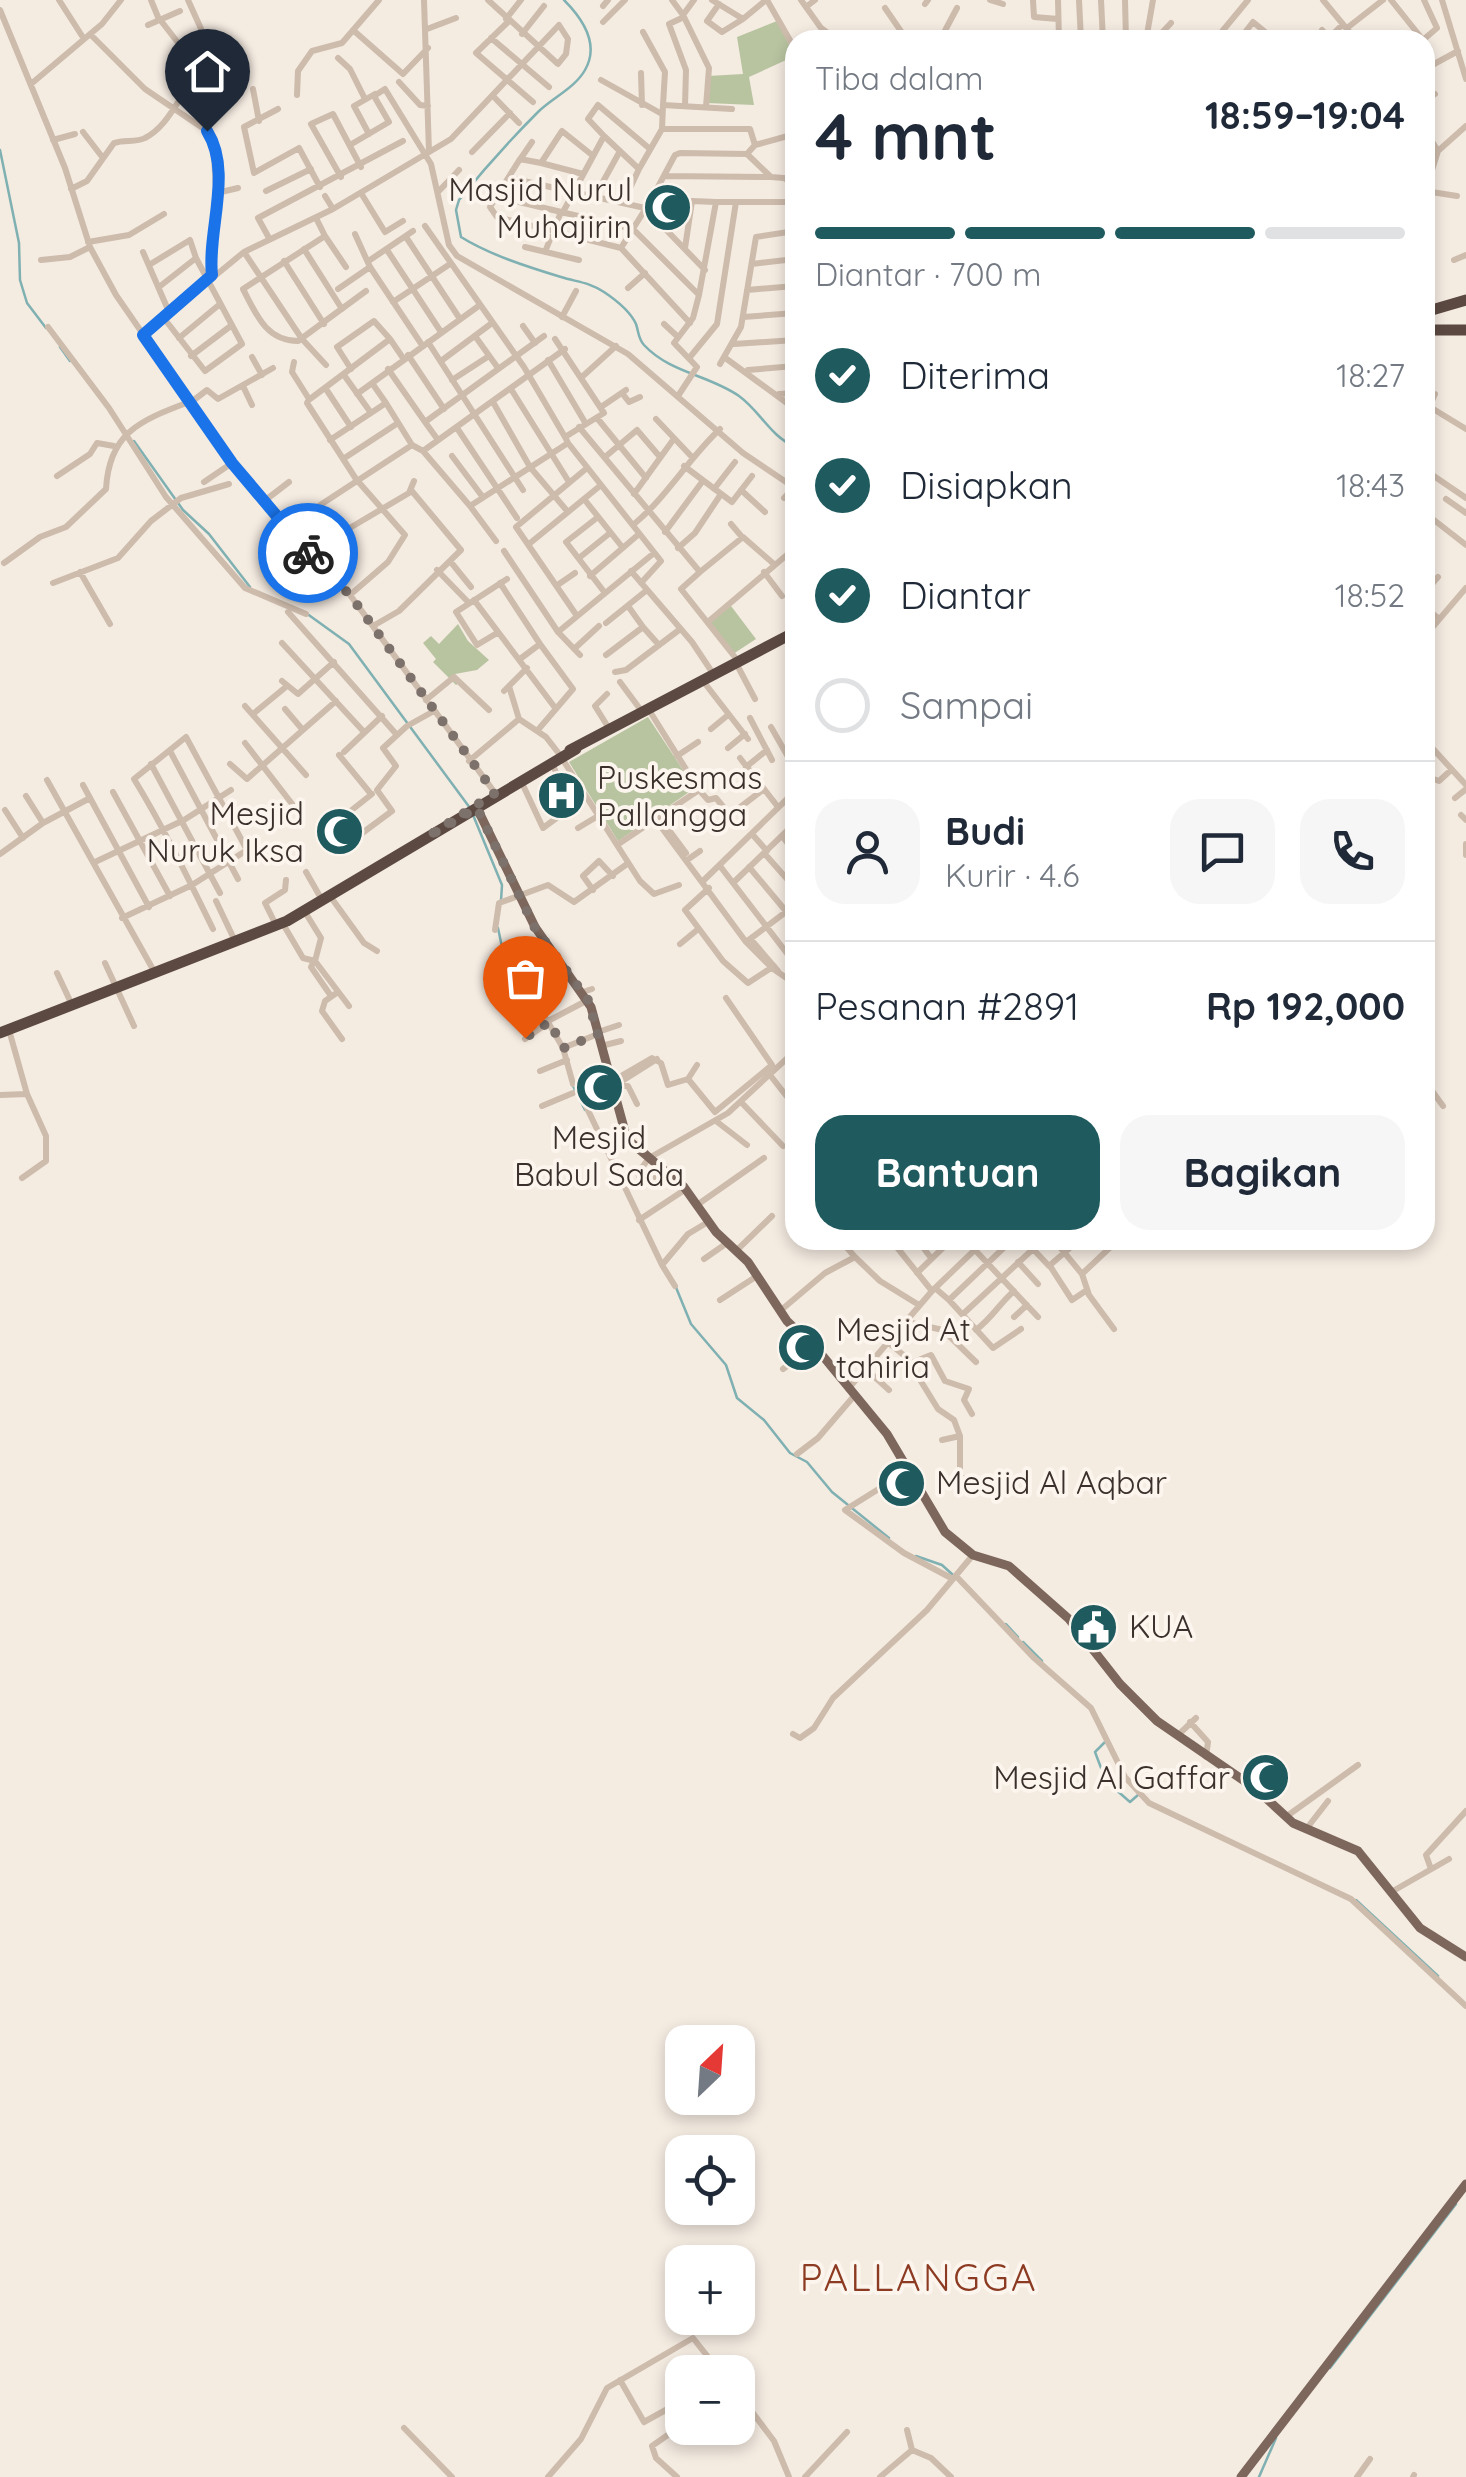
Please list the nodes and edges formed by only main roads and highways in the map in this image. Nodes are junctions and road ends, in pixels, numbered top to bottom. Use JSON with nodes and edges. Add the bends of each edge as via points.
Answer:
{"nodes":[{"id":1,"x":1466,"y":300,"type":"edge"},
{"id":2,"x":1435,"y":309,"type":"edge"},
{"id":3,"x":1435,"y":330,"type":"edge"},
{"id":4,"x":1466,"y":330,"type":"edge"},
{"id":5,"x":785,"y":637,"type":"edge"},
{"id":6,"x":558,"y":760,"type":"junction"},
{"id":7,"x":472,"y":809,"type":"junction"},
{"id":8,"x":5,"y":1032,"type":"edge"},
{"id":9,"x":1465,"y":1954,"type":"edge"},
{"id":10,"x":1466,"y":2184,"type":"edge"},
{"id":11,"x":1241,"y":2477,"type":"edge"}],
"edges":[{"from":1,"to":2,"type":"highway"},
{"from":3,"to":4,"type":"highway"},
{"from":5,"to":6,"type":"highway"},
{"from":6,"to":7,"type":"highway"},
{"from":6,"to":7,"type":"highway"},
{"from":7,"to":8,"type":"highway","via":[[279,924]]},
{"from":7,"to":9,"type":"main road","via":[[551,952],[588,994],[622,1132],[686,1189],[780,1312],[887,1434],[938,1523],[973,1554],[1009,1566],[1069,1619],[1120,1684],[1176,1736],[1256,1789],[1285,1818],[1358,1851],[1420,1928]]},
{"from":10,"to":11,"type":"main road"}]}
